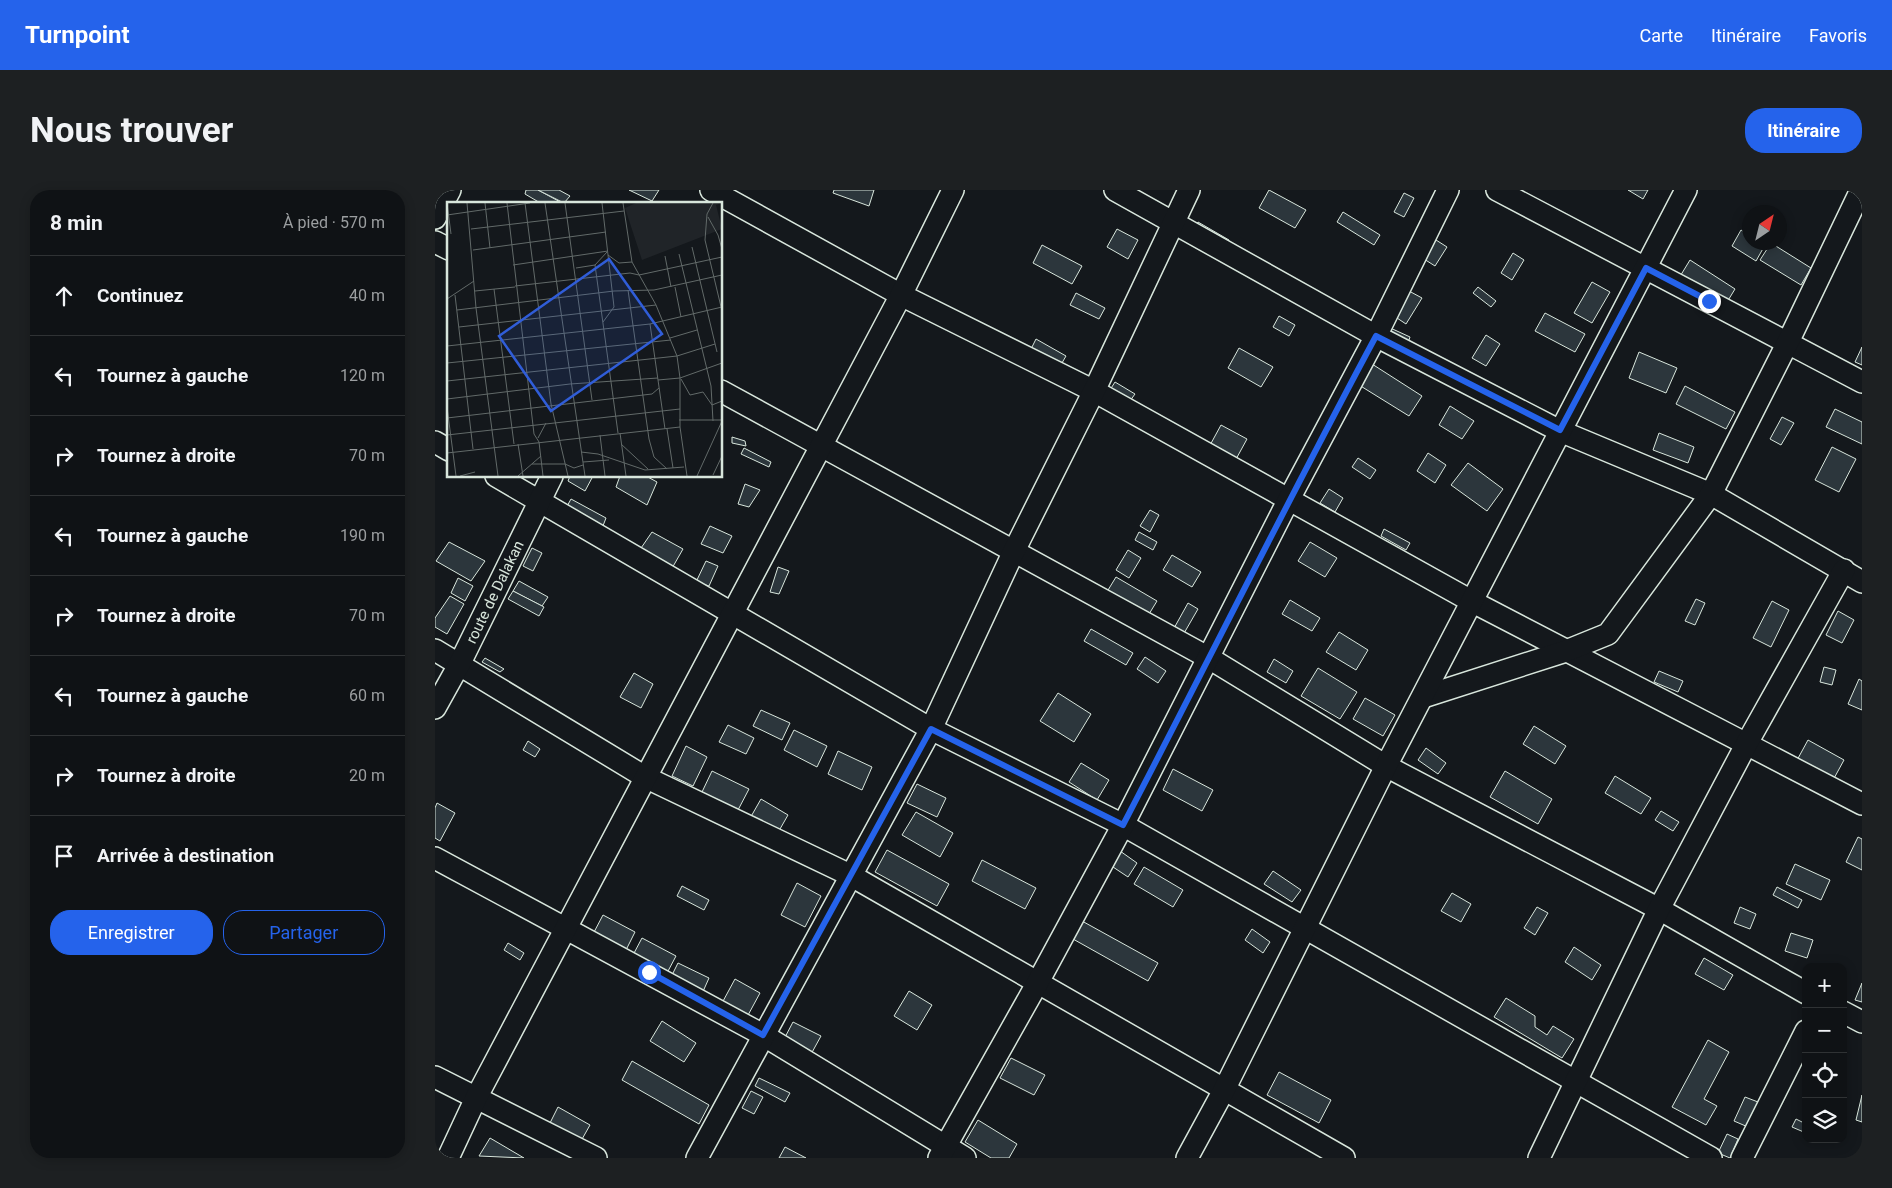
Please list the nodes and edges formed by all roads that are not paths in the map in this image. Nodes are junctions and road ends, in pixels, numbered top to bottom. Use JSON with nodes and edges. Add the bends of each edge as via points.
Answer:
{"nodes":[{"id":1,"x":450,"y":190,"type":"edge"},
{"id":2,"x":711,"y":190,"type":"edge"},
{"id":3,"x":953,"y":190,"type":"edge"},
{"id":4,"x":1115,"y":190,"type":"edge"},
{"id":5,"x":1189,"y":190,"type":"edge"},
{"id":6,"x":1448,"y":190,"type":"edge"},
{"id":7,"x":1497,"y":190,"type":"edge"},
{"id":8,"x":1685,"y":190,"type":"edge"},
{"id":9,"x":1861,"y":190,"type":"edge"},
{"id":10,"x":704,"y":202,"type":"edge"},
{"id":11,"x":435,"y":218,"type":"edge"},
{"id":12,"x":1174,"y":221,"type":"junction"},
{"id":13,"x":435,"y":242,"type":"edge"},
{"id":14,"x":447,"y":248,"type":"edge"},
{"id":15,"x":1646,"y":268,"type":"junction"},
{"id":16,"x":901,"y":295,"type":"junction"},
{"id":17,"x":1376,"y":336,"type":"junction"},
{"id":18,"x":1788,"y":342,"type":"junction"},
{"id":19,"x":1862,"y":382,"type":"edge"},
{"id":20,"x":1094,"y":391,"type":"junction"},
{"id":21,"x":723,"y":392,"type":"edge"},
{"id":22,"x":1560,"y":430,"type":"junction"},
{"id":23,"x":435,"y":442,"type":"edge"},
{"id":24,"x":821,"y":445,"type":"junction"},
{"id":25,"x":447,"y":449,"type":"edge"},
{"id":26,"x":500,"y":478,"type":"edge"},
{"id":27,"x":551,"y":478,"type":"edge"},
{"id":28,"x":1711,"y":494,"type":"junction"},
{"id":29,"x":1289,"y":499,"type":"junction"},
{"id":30,"x":539,"y":500,"type":"junction"},
{"id":31,"x":1014,"y":551,"type":"junction"},
{"id":32,"x":1844,"y":570,"type":"junction"},
{"id":33,"x":1862,"y":582,"type":"edge"},
{"id":34,"x":1473,"y":602,"type":"junction"},
{"id":35,"x":731,"y":613,"type":"junction"},
{"id":36,"x":435,"y":650,"type":"edge"},
{"id":37,"x":1566,"y":651,"type":"junction"},
{"id":38,"x":1209,"y":658,"type":"junction"},
{"id":39,"x":460,"y":663,"type":"junction"},
{"id":40,"x":1423,"y":697,"type":"junction"},
{"id":41,"x":435,"y":708,"type":"edge"},
{"id":42,"x":931,"y":729,"type":"junction"},
{"id":43,"x":1747,"y":743,"type":"junction"},
{"id":44,"x":1386,"y":766,"type":"junction"},
{"id":45,"x":645,"y":777,"type":"junction"},
{"id":46,"x":1862,"y":804,"type":"edge"},
{"id":47,"x":1123,"y":825,"type":"junction"},
{"id":48,"x":435,"y":858,"type":"edge"},
{"id":49,"x":851,"y":875,"type":"junction"},
{"id":50,"x":1659,"y":909,"type":"junction"},
{"id":51,"x":567,"y":927,"type":"junction"},
{"id":52,"x":1307,"y":927,"type":"junction"},
{"id":53,"x":1038,"y":982,"type":"junction"},
{"id":54,"x":1802,"y":991,"type":"edge"},
{"id":55,"x":1847,"y":1014,"type":"edge"},
{"id":56,"x":1862,"y":1022,"type":"edge"},
{"id":57,"x":763,"y":1035,"type":"junction"},
{"id":58,"x":1802,"y":1039,"type":"edge"},
{"id":59,"x":435,"y":1077,"type":"edge"},
{"id":60,"x":1578,"y":1082,"type":"junction"},
{"id":61,"x":1224,"y":1090,"type":"junction"},
{"id":62,"x":477,"y":1098,"type":"junction"},
{"id":63,"x":942,"y":1152,"type":"edge"},
{"id":64,"x":448,"y":1158,"type":"edge"},
{"id":65,"x":596,"y":1158,"type":"edge"},
{"id":66,"x":697,"y":1158,"type":"edge"},
{"id":67,"x":965,"y":1158,"type":"edge"},
{"id":68,"x":1187,"y":1158,"type":"edge"},
{"id":69,"x":1345,"y":1158,"type":"edge"},
{"id":70,"x":1539,"y":1158,"type":"edge"},
{"id":71,"x":1711,"y":1158,"type":"edge"},
{"id":72,"x":1742,"y":1158,"type":"edge"}],
"edges":[{"from":1,"to":11,"type":"street"},
{"from":2,"to":10,"type":"street"},
{"from":2,"to":16,"type":"street"},
{"from":3,"to":16,"type":"street"},
{"from":4,"to":12,"type":"street"},
{"from":5,"to":12,"type":"street"},
{"from":6,"to":17,"type":"street"},
{"from":7,"to":15,"type":"street"},
{"from":8,"to":15,"type":"street"},
{"from":9,"to":18,"type":"street"},
{"from":12,"to":17,"type":"street"},
{"from":12,"to":20,"type":"street"},
{"from":13,"to":14,"type":"street"},
{"from":15,"to":18,"type":"street"},
{"from":15,"to":22,"type":"street"},
{"from":16,"to":20,"type":"street"},
{"from":16,"to":24,"type":"street"},
{"from":17,"to":22,"type":"street"},
{"from":17,"to":29,"type":"street"},
{"from":18,"to":19,"type":"street"},
{"from":18,"to":28,"type":"street"},
{"from":20,"to":29,"type":"street"},
{"from":20,"to":31,"type":"street"},
{"from":21,"to":24,"type":"street"},
{"from":22,"to":28,"type":"street"},
{"from":22,"to":34,"type":"street"},
{"from":23,"to":25,"type":"street"},
{"from":24,"to":31,"type":"street"},
{"from":24,"to":35,"type":"street"},
{"from":26,"to":30,"type":"street"},
{"from":27,"to":30,"type":"street","name":"route de Dalakan"},
{"from":28,"to":32,"type":"street"},
{"from":28,"to":37,"type":"street","via":[[1608,634]]},
{"from":29,"to":34,"type":"street"},
{"from":29,"to":38,"type":"street"},
{"from":30,"to":35,"type":"street"},
{"from":30,"to":39,"type":"street","name":"route de Dalakan"},
{"from":31,"to":38,"type":"street"},
{"from":31,"to":42,"type":"street"},
{"from":32,"to":33,"type":"street"},
{"from":32,"to":43,"type":"street"},
{"from":34,"to":37,"type":"street"},
{"from":34,"to":40,"type":"street"},
{"from":35,"to":42,"type":"street"},
{"from":35,"to":45,"type":"street"},
{"from":36,"to":39,"type":"street"},
{"from":37,"to":40,"type":"street"},
{"from":37,"to":43,"type":"street"},
{"from":38,"to":44,"type":"street"},
{"from":38,"to":47,"type":"street"},
{"from":39,"to":41,"type":"street","name":"route de Dalakan"},
{"from":39,"to":45,"type":"street"},
{"from":40,"to":44,"type":"street"},
{"from":42,"to":47,"type":"street"},
{"from":42,"to":49,"type":"street"},
{"from":43,"to":46,"type":"street"},
{"from":43,"to":50,"type":"street"},
{"from":44,"to":50,"type":"street"},
{"from":44,"to":52,"type":"street"},
{"from":45,"to":49,"type":"street"},
{"from":45,"to":51,"type":"street"},
{"from":47,"to":52,"type":"street"},
{"from":47,"to":53,"type":"street"},
{"from":48,"to":51,"type":"street"},
{"from":49,"to":53,"type":"street"},
{"from":49,"to":57,"type":"street"},
{"from":50,"to":54,"type":"street"},
{"from":50,"to":60,"type":"street"},
{"from":51,"to":57,"type":"street"},
{"from":51,"to":62,"type":"street"},
{"from":52,"to":60,"type":"street"},
{"from":52,"to":61,"type":"street"},
{"from":53,"to":61,"type":"street"},
{"from":53,"to":63,"type":"street"},
{"from":55,"to":56,"type":"street"},
{"from":57,"to":63,"type":"street"},
{"from":57,"to":66,"type":"street"},
{"from":58,"to":72,"type":"street"},
{"from":59,"to":62,"type":"street"},
{"from":60,"to":70,"type":"street"},
{"from":60,"to":71,"type":"street"},
{"from":61,"to":68,"type":"street"},
{"from":61,"to":69,"type":"street"},
{"from":62,"to":64,"type":"street"},
{"from":62,"to":65,"type":"street"},
{"from":63,"to":67,"type":"street"}]}
